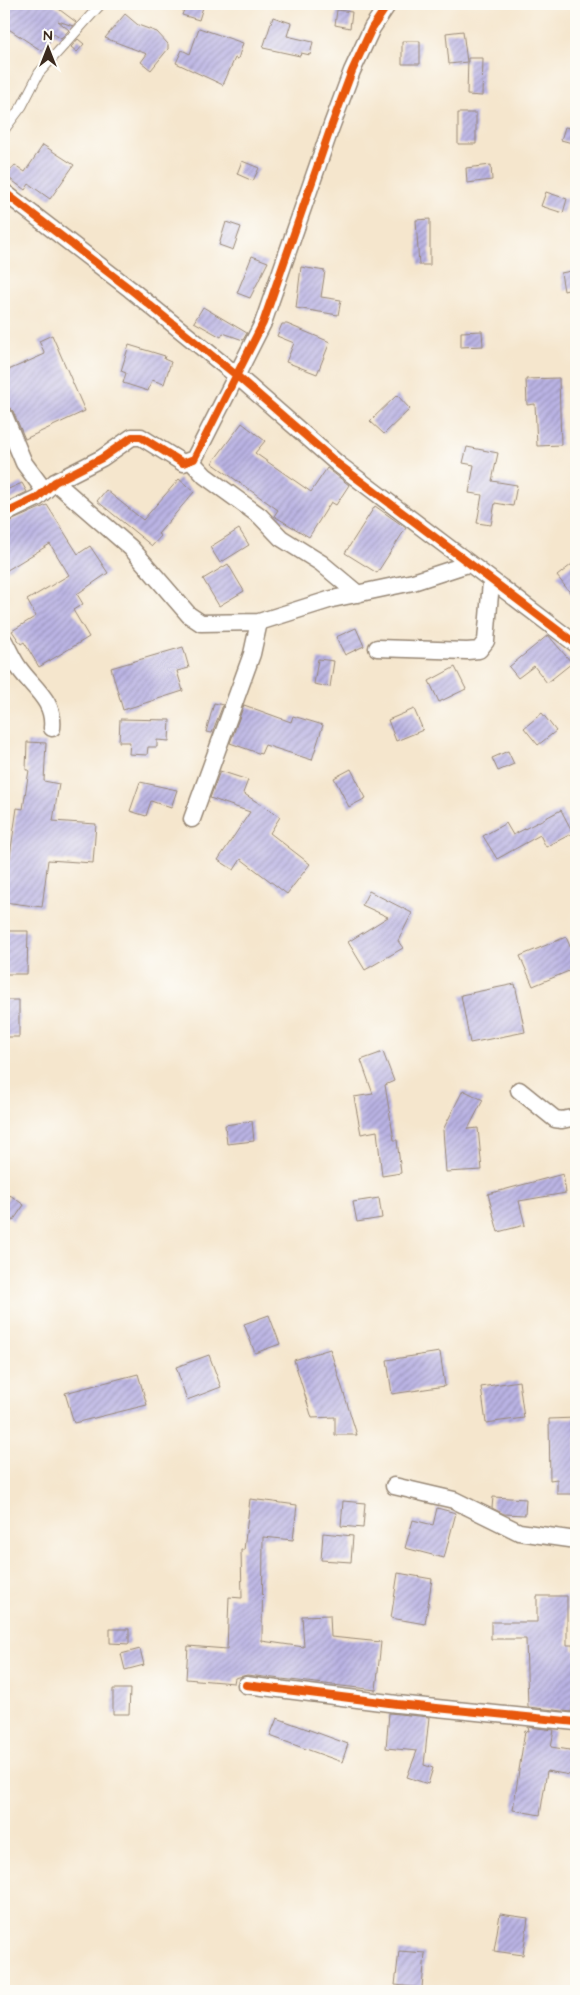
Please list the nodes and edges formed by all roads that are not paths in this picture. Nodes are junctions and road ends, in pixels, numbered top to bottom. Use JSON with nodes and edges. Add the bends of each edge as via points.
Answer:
{"nodes":[{"id":1,"x":101,"y":4,"type":"edge"},
{"id":2,"x":388,"y":4,"type":"edge"},
{"id":3,"x":4,"y":130,"type":"edge"},
{"id":4,"x":4,"y":192,"type":"edge"},
{"id":5,"x":236,"y":375,"type":"junction"},
{"id":6,"x":4,"y":415,"type":"edge"},
{"id":7,"x":191,"y":461,"type":"junction"},
{"id":8,"x":49,"y":486,"type":"junction"},
{"id":9,"x":4,"y":514,"type":"edge"},
{"id":10,"x":468,"y":564,"type":"junction"},
{"id":11,"x":491,"y":582,"type":"junction"},
{"id":12,"x":358,"y":594,"type":"junction"},
{"id":13,"x":259,"y":622,"type":"junction"},
{"id":14,"x":4,"y":641,"type":"edge"},
{"id":15,"x":576,"y":644,"type":"edge"},
{"id":16,"x":377,"y":648,"type":"dead end"},
{"id":17,"x":52,"y":728,"type":"dead end"},
{"id":18,"x":192,"y":819,"type":"dead end"},
{"id":19,"x":519,"y":1090,"type":"dead end"},
{"id":20,"x":576,"y":1116,"type":"edge"},
{"id":21,"x":394,"y":1486,"type":"dead end"},
{"id":22,"x":576,"y":1540,"type":"edge"},
{"id":23,"x":246,"y":1684,"type":"dead end"},
{"id":24,"x":576,"y":1722,"type":"edge"}],
"edges":[{"from":1,"to":3,"type":"lane","via":[[39,73],[22,106]]},
{"from":2,"to":5,"type":"street","via":[[372,28],[352,71],[263,323]]},
{"from":4,"to":5,"type":"street"},
{"from":5,"to":7,"type":"street","via":[[197,455]]},
{"from":5,"to":10,"type":"street","via":[[338,464]]},
{"from":6,"to":8,"type":"street","via":[[24,462]]},
{"from":7,"to":8,"type":"street","via":[[183,462],[134,436],[102,458]]},
{"from":7,"to":12,"type":"street","via":[[205,476],[260,516],[285,541],[321,563]]},
{"from":8,"to":9,"type":"street","via":[[36,498]]},
{"from":8,"to":13,"type":"street","via":[[131,548],[196,622]]},
{"from":10,"to":11,"type":"street"},
{"from":10,"to":12,"type":"street","via":[[413,582]]},
{"from":11,"to":15,"type":"street"},
{"from":11,"to":16,"type":"street","via":[[486,641],[479,650]]},
{"from":12,"to":13,"type":"street"},
{"from":13,"to":18,"type":"street","via":[[252,654]]},
{"from":14,"to":17,"type":"street","via":[[19,668],[50,707]]},
{"from":19,"to":20,"type":"street","via":[[555,1120]]},
{"from":21,"to":22,"type":"street","via":[[454,1500],[519,1532]]},
{"from":23,"to":24,"type":"street","via":[[397,1704]]}]}
